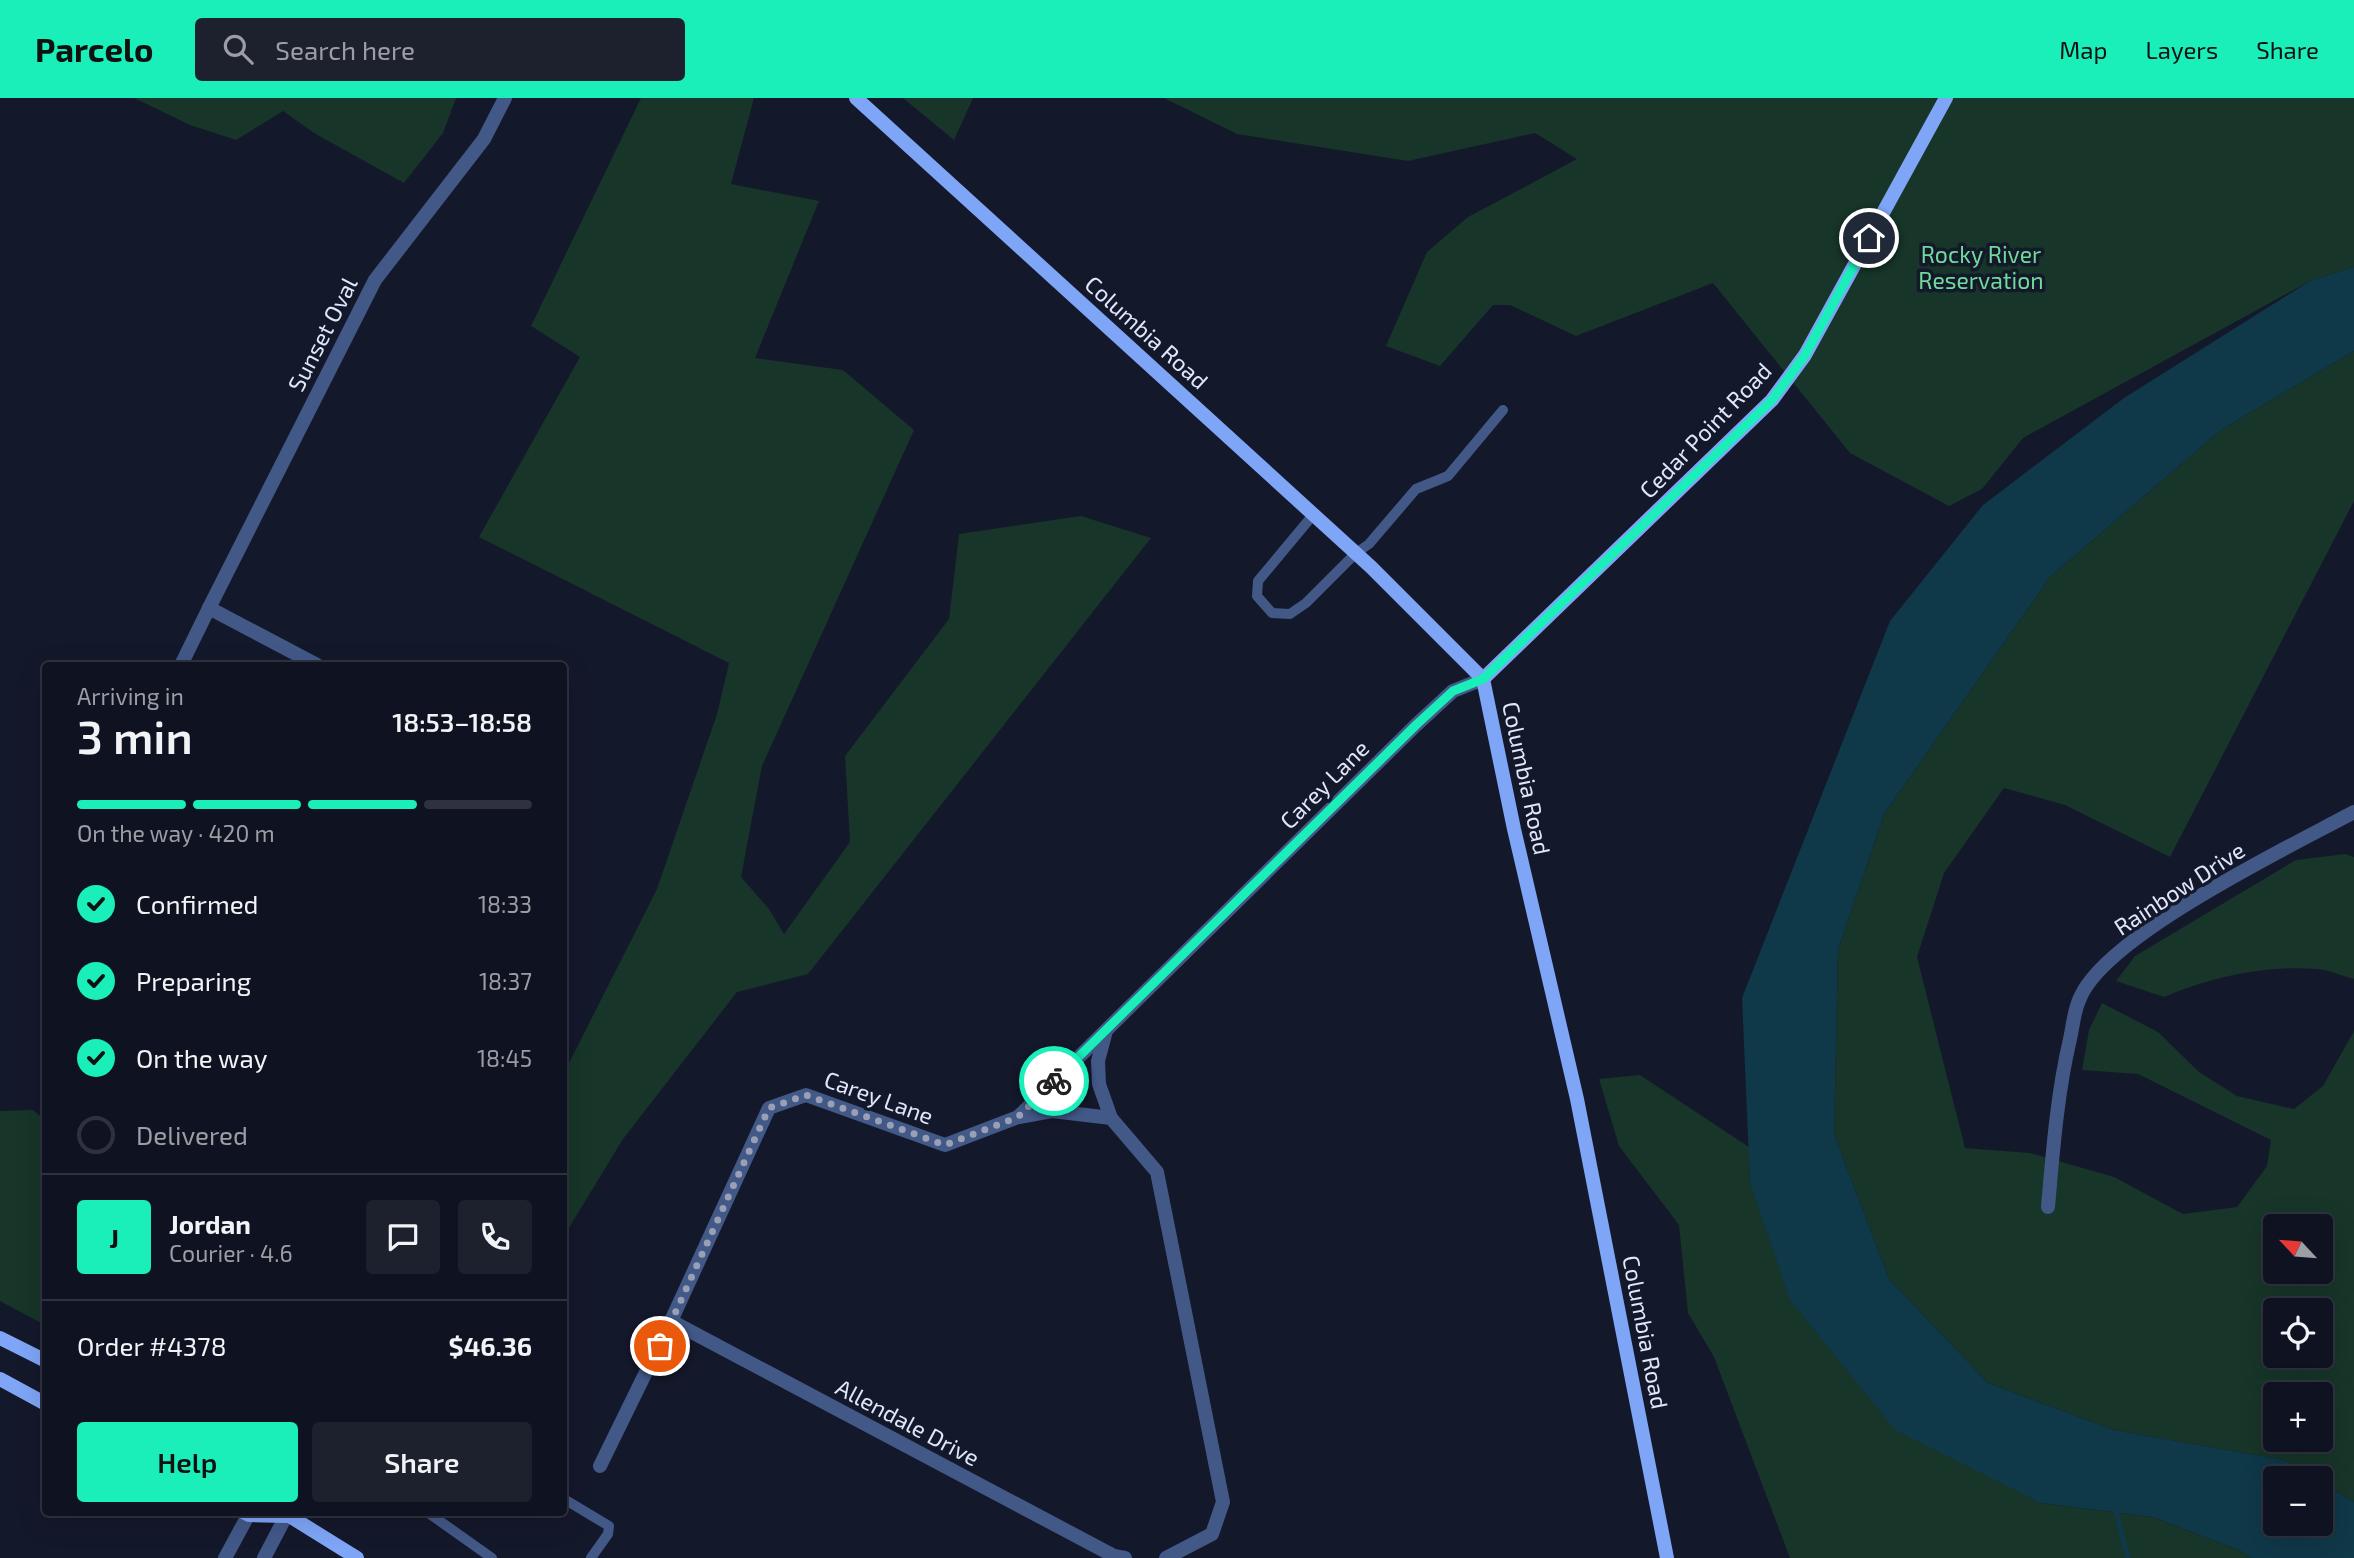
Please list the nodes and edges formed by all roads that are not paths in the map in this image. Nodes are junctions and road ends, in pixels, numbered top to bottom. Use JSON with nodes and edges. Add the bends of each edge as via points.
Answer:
{"nodes":[{"id":1,"x":505,"y":98,"type":"edge"},
{"id":2,"x":856,"y":98,"type":"edge"},
{"id":3,"x":1946,"y":98,"type":"edge"},
{"id":4,"x":1503,"y":410,"type":"dead end"},
{"id":5,"x":1313,"y":515,"type":"junction"},
{"id":6,"x":1356,"y":553,"type":"junction"},
{"id":7,"x":209,"y":608,"type":"junction"},
{"id":8,"x":182,"y":662,"type":"edge"},
{"id":9,"x":311,"y":662,"type":"edge"},
{"id":10,"x":1483,"y":679,"type":"junction"},
{"id":11,"x":2354,"y":812,"type":"edge"},
{"id":12,"x":1106,"y":1031,"type":"junction"},
{"id":13,"x":1018,"y":1117,"type":"junction"},
{"id":14,"x":1111,"y":1118,"type":"junction"},
{"id":15,"x":2048,"y":1207,"type":"dead end"},
{"id":16,"x":671,"y":1321,"type":"junction"},
{"id":17,"x":0,"y":1338,"type":"edge"},
{"id":18,"x":42,"y":1359,"type":"edge"},
{"id":19,"x":0,"y":1379,"type":"edge"},
{"id":20,"x":42,"y":1402,"type":"edge"},
{"id":21,"x":600,"y":1465,"type":"dead end"},
{"id":22,"x":567,"y":1501,"type":"edge"},
{"id":23,"x":246,"y":1516,"type":"edge"},
{"id":24,"x":284,"y":1516,"type":"edge"},
{"id":25,"x":288,"y":1516,"type":"edge"},
{"id":26,"x":433,"y":1516,"type":"edge"},
{"id":27,"x":225,"y":1558,"type":"edge"},
{"id":28,"x":264,"y":1558,"type":"edge"},
{"id":29,"x":357,"y":1558,"type":"edge"},
{"id":30,"x":492,"y":1558,"type":"edge"},
{"id":31,"x":591,"y":1558,"type":"edge"},
{"id":32,"x":1125,"y":1558,"type":"edge"},
{"id":33,"x":1166,"y":1558,"type":"edge"},
{"id":34,"x":1667,"y":1558,"type":"edge"}],
"edges":[{"from":1,"to":7,"type":"street","name":"Sunset Oval","via":[[484,139],[374,279]]},
{"from":2,"to":5,"type":"street","name":"Columbia Road"},
{"from":3,"to":10,"type":"street","name":"Cedar Point Road","via":[[1805,355],[1772,400]]},
{"from":4,"to":6,"type":"lane","via":[[1448,476],[1416,489]]},
{"from":5,"to":6,"type":"street","name":"Columbia Road"},
{"from":5,"to":6,"type":"lane","via":[[1258,581],[1257,596],[1266,609],[1278,615],[1297,611]]},
{"from":6,"to":10,"type":"street","name":"Columbia Road"},
{"from":7,"to":8,"type":"street","name":"Sunset Oval"},
{"from":7,"to":9,"type":"street"},
{"from":10,"to":12,"type":"street","name":"Carey Lane","via":[[1453,691],[1416,725]]},
{"from":10,"to":34,"type":"street","name":"Columbia Road","via":[[1577,1099]]},
{"from":11,"to":15,"type":"street","name":"Rainbow Drive","via":[[2174,913],[2109,960],[2080,996],[2057,1092]]},
{"from":12,"to":13,"type":"street","name":"Carey Lane"},
{"from":12,"to":14,"type":"street","via":[[1098,1084]]},
{"from":13,"to":14,"type":"street","via":[[1052,1111]]},
{"from":13,"to":16,"type":"street","name":"Carey Lane","via":[[945,1145],[806,1095],[769,1108]]},
{"from":14,"to":33,"type":"street","via":[[1157,1172],[1223,1502],[1212,1534]]},
{"from":16,"to":21,"type":"street","name":"Carey Lane"},
{"from":16,"to":32,"type":"street","name":"Allendale Drive","via":[[1101,1550]]},
{"from":17,"to":18,"type":"street"},
{"from":19,"to":20,"type":"street"},
{"from":22,"to":31,"type":"lane","via":[[609,1526]]},
{"from":23,"to":27,"type":"street"},
{"from":24,"to":28,"type":"street"},
{"from":25,"to":29,"type":"street"},
{"from":26,"to":30,"type":"lane"}]}
